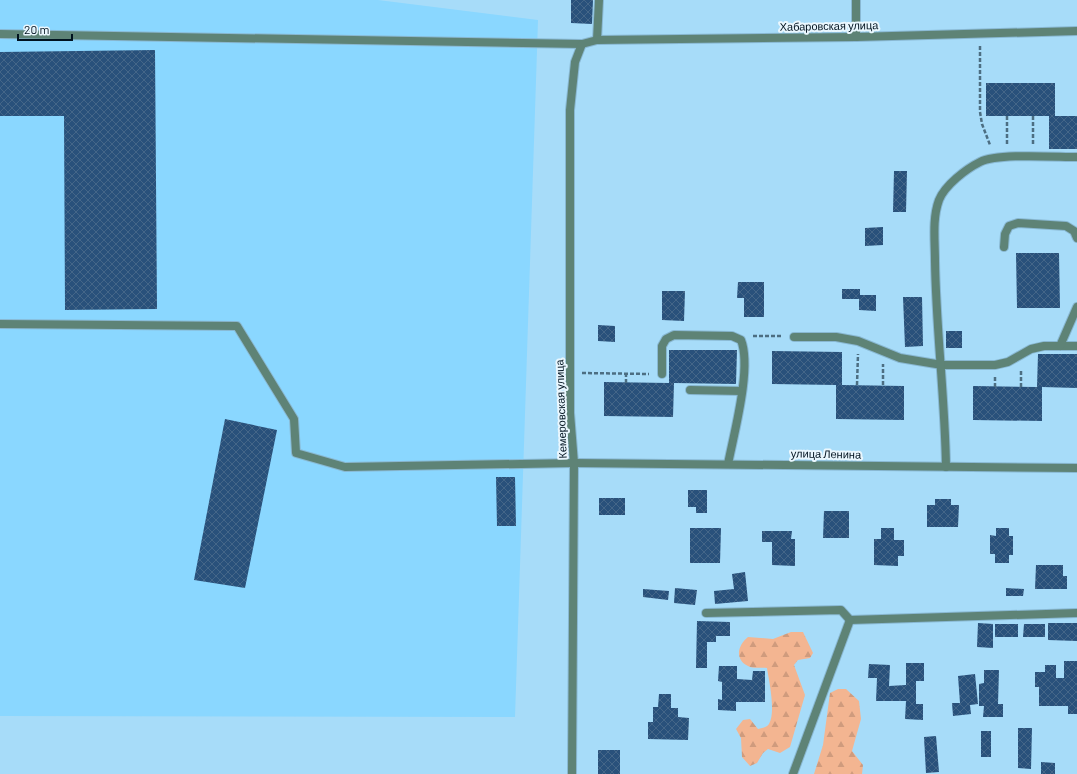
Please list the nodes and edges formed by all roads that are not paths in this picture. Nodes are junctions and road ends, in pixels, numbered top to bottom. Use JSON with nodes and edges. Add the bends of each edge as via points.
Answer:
{"nodes":[{"id":1,"x":599,"y":0,"type":"edge"},
{"id":2,"x":856,"y":0,"type":"edge"},
{"id":3,"x":1077,"y":31,"type":"edge"},
{"id":4,"x":0,"y":34,"type":"edge"},
{"id":5,"x":856,"y":37,"type":"junction"},
{"id":6,"x":597,"y":40,"type":"junction"},
{"id":7,"x":582,"y":44,"type":"junction"},
{"id":8,"x":1077,"y":157,"type":"edge"},
{"id":9,"x":1077,"y":238,"type":"edge"},
{"id":10,"x":1004,"y":247,"type":"dead end"},
{"id":11,"x":1077,"y":307,"type":"edge"},
{"id":12,"x":0,"y":324,"type":"edge"},
{"id":13,"x":794,"y":336,"type":"road end"},
{"id":14,"x":1060,"y":346,"type":"junction"},
{"id":15,"x":1077,"y":346,"type":"edge"},
{"id":16,"x":942,"y":365,"type":"junction"},
{"id":17,"x":662,"y":374,"type":"road end"},
{"id":18,"x":690,"y":390,"type":"dead end"},
{"id":19,"x":741,"y":391,"type":"junction"},
{"id":20,"x":574,"y":463,"type":"junction"},
{"id":21,"x":728,"y":464,"type":"junction"},
{"id":22,"x":946,"y":467,"type":"junction"},
{"id":23,"x":1077,"y":468,"type":"edge"},
{"id":24,"x":706,"y":613,"type":"dead end"},
{"id":25,"x":1077,"y":614,"type":"edge"},
{"id":26,"x":850,"y":620,"type":"junction"},
{"id":27,"x":572,"y":774,"type":"edge"},
{"id":28,"x":793,"y":774,"type":"edge"}],
"edges":[{"from":1,"to":6,"type":"street"},
{"from":2,"to":5,"type":"street"},
{"from":3,"to":5,"type":"street","name":"Хабаровская улица"},
{"from":4,"to":7,"type":"street","name":"Хабаровская улица"},
{"from":5,"to":6,"type":"street","name":"Хабаровская улица"},
{"from":6,"to":7,"type":"street","name":"Хабаровская улица"},
{"from":7,"to":20,"type":"street","name":"Кемеровская улица","via":[[575,62],[570,110],[570,413]]},
{"from":8,"to":16,"type":"street","via":[[995,157],[980,162],[948,185],[939,200],[935,218],[936,290]]},
{"from":9,"to":10,"type":"street","via":[[1074,231],[1066,226],[1018,223],[1009,226],[1005,234]]},
{"from":11,"to":14,"type":"street"},
{"from":12,"to":20,"type":"street","name":"улица Ленина","via":[[237,326],[294,419],[296,453],[345,467]]},
{"from":13,"to":16,"type":"street","via":[[836,337],[858,341],[900,358]]},
{"from":14,"to":15,"type":"street"},
{"from":14,"to":16,"type":"street","via":[[1031,349],[1008,362],[995,365]]},
{"from":16,"to":22,"type":"street","via":[[946,414]]},
{"from":17,"to":19,"type":"street","via":[[662,346],[666,338],[674,335],[732,336],[740,340],[744,347],[744,379]]},
{"from":18,"to":19,"type":"street"},
{"from":19,"to":21,"type":"street"},
{"from":20,"to":21,"type":"street","name":"улица Ленина"},
{"from":20,"to":27,"type":"street","name":"Кемеровская улица"},
{"from":21,"to":22,"type":"street","name":"улица Ленина"},
{"from":22,"to":23,"type":"street","name":"улица Ленина"},
{"from":24,"to":26,"type":"street","via":[[841,610]]},
{"from":25,"to":26,"type":"street"},
{"from":26,"to":28,"type":"street"}]}
